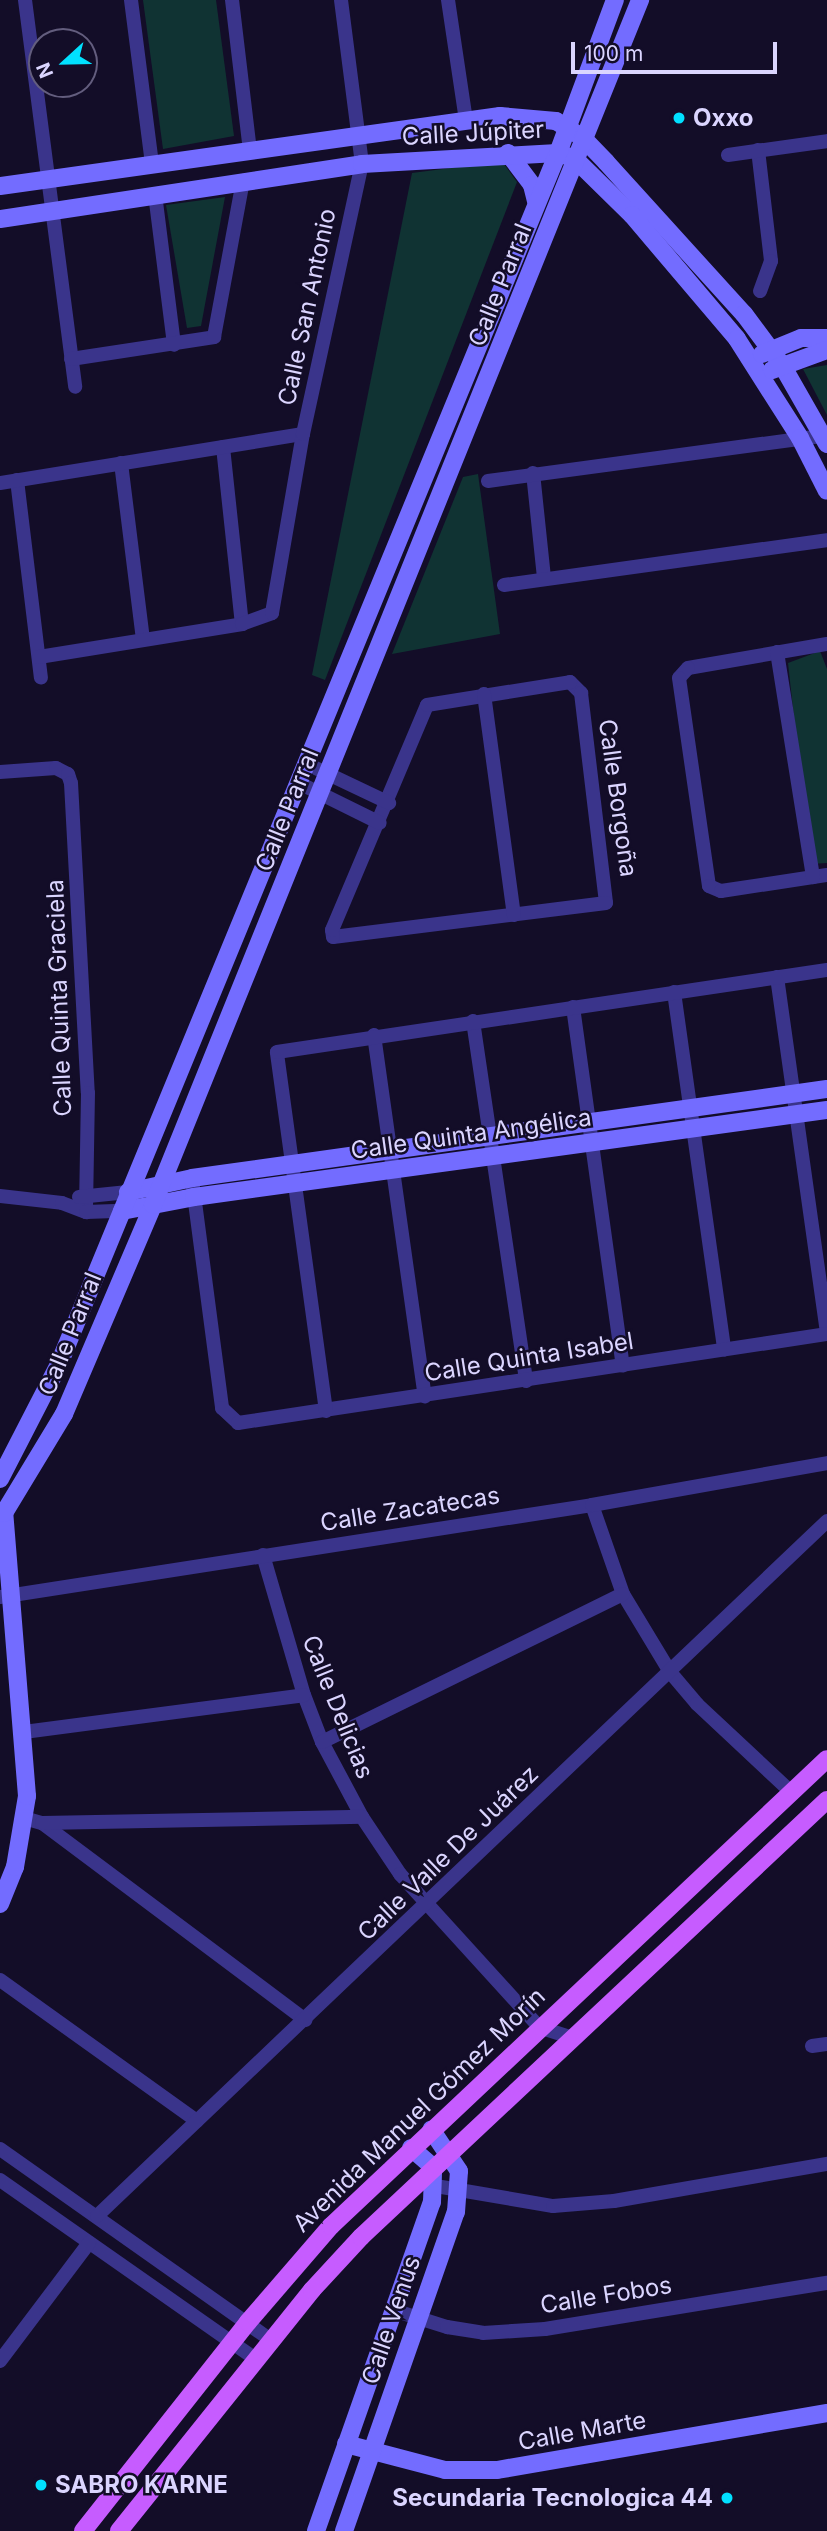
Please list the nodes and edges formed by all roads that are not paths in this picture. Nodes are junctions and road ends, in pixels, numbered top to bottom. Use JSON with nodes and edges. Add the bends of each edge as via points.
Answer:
{"nodes":[{"id":1,"x":25,"y":0,"type":"edge"},
{"id":2,"x":131,"y":0,"type":"edge"},
{"id":3,"x":232,"y":0,"type":"edge"},
{"id":4,"x":341,"y":0,"type":"edge"},
{"id":5,"x":448,"y":0,"type":"edge"},
{"id":6,"x":615,"y":0,"type":"edge"},
{"id":7,"x":640,"y":0,"type":"edge"},
{"id":8,"x":466,"y":121,"type":"junction"},
{"id":9,"x":567,"y":125,"type":"junction"},
{"id":10,"x":359,"y":137,"type":"junction"},
{"id":11,"x":583,"y":138,"type":"junction"},
{"id":12,"x":827,"y":141,"type":"edge"},
{"id":13,"x":758,"y":150,"type":"junction"},
{"id":14,"x":250,"y":152,"type":"junction"},
{"id":15,"x":508,"y":153,"type":"junction"},
{"id":16,"x":558,"y":153,"type":"junction"},
{"id":17,"x":728,"y":155,"type":"dead end"},
{"id":18,"x":575,"y":159,"type":"junction"},
{"id":19,"x":362,"y":164,"type":"junction"},
{"id":20,"x":152,"y":165,"type":"junction"},
{"id":21,"x":51,"y":179,"type":"junction"},
{"id":22,"x":243,"y":181,"type":"junction"},
{"id":23,"x":0,"y":186,"type":"edge"},
{"id":24,"x":155,"y":194,"type":"junction"},
{"id":25,"x":536,"y":201,"type":"junction"},
{"id":26,"x":55,"y":210,"type":"junction"},
{"id":27,"x":0,"y":219,"type":"edge"},
{"id":28,"x":760,"y":291,"type":"dead end"},
{"id":29,"x":827,"y":338,"type":"edge"},
{"id":30,"x":174,"y":345,"type":"junction"},
{"id":31,"x":770,"y":349,"type":"junction"},
{"id":32,"x":827,"y":350,"type":"edge"},
{"id":33,"x":71,"y":359,"type":"junction"},
{"id":34,"x":782,"y":365,"type":"junction"},
{"id":35,"x":758,"y":368,"type":"junction"},
{"id":36,"x":75,"y":387,"type":"dead end"},
{"id":37,"x":303,"y":434,"type":"junction"},
{"id":38,"x":800,"y":438,"type":"junction"},
{"id":39,"x":825,"y":440,"type":"edge"},
{"id":40,"x":223,"y":447,"type":"junction"},
{"id":41,"x":121,"y":463,"type":"junction"},
{"id":42,"x":533,"y":473,"type":"junction"},
{"id":43,"x":17,"y":480,"type":"junction"},
{"id":44,"x":488,"y":481,"type":"dead end"},
{"id":45,"x":0,"y":482,"type":"edge"},
{"id":46,"x":827,"y":491,"type":"edge"},
{"id":47,"x":827,"y":540,"type":"edge"},
{"id":48,"x":544,"y":577,"type":"junction"},
{"id":49,"x":504,"y":585,"type":"dead end"},
{"id":50,"x":242,"y":624,"type":"junction"},
{"id":51,"x":143,"y":640,"type":"junction"},
{"id":52,"x":827,"y":644,"type":"edge"},
{"id":53,"x":777,"y":652,"type":"junction"},
{"id":54,"x":39,"y":657,"type":"junction"},
{"id":55,"x":41,"y":678,"type":"dead end"},
{"id":56,"x":484,"y":694,"type":"junction"},
{"id":57,"x":307,"y":764,"type":"junction"},
{"id":58,"x":0,"y":772,"type":"edge"},
{"id":59,"x":328,"y":774,"type":"junction"},
{"id":60,"x":299,"y":783,"type":"junction"},
{"id":61,"x":320,"y":794,"type":"junction"},
{"id":62,"x":388,"y":803,"type":"junction"},
{"id":63,"x":380,"y":823,"type":"junction"},
{"id":64,"x":820,"y":876,"type":"edge"},
{"id":65,"x":514,"y":915,"type":"junction"},
{"id":66,"x":827,"y":970,"type":"edge"},
{"id":67,"x":777,"y":977,"type":"junction"},
{"id":68,"x":674,"y":992,"type":"junction"},
{"id":69,"x":573,"y":1007,"type":"junction"},
{"id":70,"x":472,"y":1021,"type":"junction"},
{"id":71,"x":374,"y":1035,"type":"junction"},
{"id":72,"x":827,"y":1089,"type":"edge"},
{"id":73,"x":793,"y":1094,"type":"junction"},
{"id":74,"x":690,"y":1108,"type":"junction"},
{"id":75,"x":827,"y":1110,"type":"edge"},
{"id":76,"x":796,"y":1115,"type":"junction"},
{"id":77,"x":589,"y":1123,"type":"junction"},
{"id":78,"x":693,"y":1129,"type":"junction"},
{"id":79,"x":489,"y":1137,"type":"junction"},
{"id":80,"x":592,"y":1142,"type":"junction"},
{"id":81,"x":390,"y":1151,"type":"junction"},
{"id":82,"x":492,"y":1156,"type":"junction"},
{"id":83,"x":290,"y":1165,"type":"junction"},
{"id":84,"x":393,"y":1170,"type":"junction"},
{"id":85,"x":192,"y":1178,"type":"junction"},
{"id":86,"x":293,"y":1183,"type":"junction"},
{"id":87,"x":159,"y":1187,"type":"junction"},
{"id":88,"x":128,"y":1192,"type":"junction"},
{"id":89,"x":86,"y":1194,"type":"junction"},
{"id":90,"x":0,"y":1196,"type":"edge"},
{"id":91,"x":194,"y":1197,"type":"junction"},
{"id":92,"x":62,"y":1203,"type":"junction"},
{"id":93,"x":153,"y":1205,"type":"junction"},
{"id":94,"x":121,"y":1211,"type":"junction"},
{"id":95,"x":86,"y":1212,"type":"junction"},
{"id":96,"x":827,"y":1333,"type":"edge"},
{"id":97,"x":724,"y":1350,"type":"junction"},
{"id":98,"x":623,"y":1366,"type":"junction"},
{"id":99,"x":526,"y":1381,"type":"junction"},
{"id":100,"x":425,"y":1396,"type":"junction"},
{"id":101,"x":326,"y":1412,"type":"junction"},
{"id":102,"x":827,"y":1463,"type":"edge"},
{"id":103,"x":0,"y":1479,"type":"edge"},
{"id":104,"x":592,"y":1505,"type":"junction"},
{"id":105,"x":827,"y":1521,"type":"edge"},
{"id":106,"x":263,"y":1555,"type":"junction"},
{"id":107,"x":623,"y":1594,"type":"junction"},
{"id":108,"x":4,"y":1598,"type":"edge"},
{"id":109,"x":670,"y":1672,"type":"junction"},
{"id":110,"x":304,"y":1695,"type":"junction"},
{"id":111,"x":24,"y":1732,"type":"junction"},
{"id":112,"x":322,"y":1742,"type":"junction"},
{"id":113,"x":827,"y":1759,"type":"edge"},
{"id":114,"x":792,"y":1792,"type":"junction"},
{"id":115,"x":827,"y":1800,"type":"edge"},
{"id":116,"x":362,"y":1817,"type":"junction"},
{"id":117,"x":33,"y":1821,"type":"junction"},
{"id":118,"x":0,"y":1904,"type":"edge"},
{"id":119,"x":428,"y":1904,"type":"junction"},
{"id":120,"x":0,"y":1980,"type":"edge"},
{"id":121,"x":304,"y":2020,"type":"junction"},
{"id":122,"x":539,"y":2027,"type":"junction"},
{"id":123,"x":573,"y":2038,"type":"junction"},
{"id":124,"x":197,"y":2121,"type":"junction"},
{"id":125,"x":431,"y":2129,"type":"junction"},
{"id":126,"x":411,"y":2148,"type":"junction"},
{"id":127,"x":0,"y":2149,"type":"edge"},
{"id":128,"x":449,"y":2152,"type":"junction"},
{"id":129,"x":827,"y":2164,"type":"edge"},
{"id":130,"x":433,"y":2167,"type":"junction"},
{"id":131,"x":0,"y":2180,"type":"edge"},
{"id":132,"x":417,"y":2182,"type":"junction"},
{"id":133,"x":436,"y":2186,"type":"junction"},
{"id":134,"x":459,"y":2191,"type":"junction"},
{"id":135,"x":97,"y":2216,"type":"junction"},
{"id":136,"x":89,"y":2244,"type":"junction"},
{"id":137,"x":827,"y":2283,"type":"edge"},
{"id":138,"x":393,"y":2310,"type":"junction"},
{"id":139,"x":416,"y":2318,"type":"junction"},
{"id":140,"x":248,"y":2322,"type":"junction"},
{"id":141,"x":271,"y":2340,"type":"junction"},
{"id":142,"x":233,"y":2343,"type":"junction"},
{"id":143,"x":3,"y":2352,"type":"edge"},
{"id":144,"x":256,"y":2359,"type":"junction"},
{"id":145,"x":827,"y":2413,"type":"edge"},
{"id":146,"x":346,"y":2444,"type":"junction"},
{"id":147,"x":371,"y":2453,"type":"junction"},
{"id":148,"x":83,"y":2531,"type":"edge"},
{"id":149,"x":119,"y":2531,"type":"edge"},
{"id":150,"x":316,"y":2531,"type":"edge"},
{"id":151,"x":344,"y":2531,"type":"edge"}],
"edges":[{"from":1,"to":21,"type":"street"},
{"from":2,"to":20,"type":"street"},
{"from":3,"to":14,"type":"street"},
{"from":4,"to":10,"type":"street","name":"Calle San Antonio"},
{"from":5,"to":8,"type":"street"},
{"from":6,"to":9,"type":"street","name":"Calle Parral"},
{"from":7,"to":11,"type":"street","name":"Calle Parral"},
{"from":8,"to":9,"type":"street","name":"Calle Júpiter","via":[[519,115]]},
{"from":8,"to":10,"type":"street","name":"Calle Júpiter"},
{"from":9,"to":11,"type":"street","name":"Calle Júpiter"},
{"from":9,"to":16,"type":"street","name":"Calle Parral"},
{"from":10,"to":14,"type":"street","name":"Calle Júpiter"},
{"from":10,"to":19,"type":"street","name":"Calle San Antonio"},
{"from":11,"to":18,"type":"street","name":"Calle Parral"},
{"from":11,"to":31,"type":"street","name":"Calle Júpiter","via":[[700,264]]},
{"from":12,"to":13,"type":"street"},
{"from":13,"to":17,"type":"street"},
{"from":13,"to":28,"type":"street","via":[[771,261]]},
{"from":14,"to":20,"type":"street","name":"Calle Júpiter"},
{"from":15,"to":16,"type":"street","name":"Calle Júpiter"},
{"from":15,"to":19,"type":"street","name":"Calle Júpiter"},
{"from":15,"to":25,"type":"street","via":[[532,185]]},
{"from":16,"to":18,"type":"street","name":"Calle Júpiter"},
{"from":16,"to":25,"type":"street","name":"Calle Parral"},
{"from":18,"to":35,"type":"street","name":"Calle Júpiter","via":[[660,246]]},
{"from":18,"to":59,"type":"street","name":"Calle Parral"},
{"from":19,"to":22,"type":"street","name":"Calle Júpiter"},
{"from":19,"to":37,"type":"street","name":"Calle San Antonio"},
{"from":20,"to":21,"type":"street","name":"Calle Júpiter"},
{"from":21,"to":23,"type":"street","name":"Calle Júpiter"},
{"from":21,"to":26,"type":"street"},
{"from":22,"to":24,"type":"street","name":"Calle Júpiter"},
{"from":22,"to":30,"type":"street","via":[[215,335]]},
{"from":24,"to":26,"type":"street","name":"Calle Júpiter"},
{"from":24,"to":30,"type":"street"},
{"from":25,"to":57,"type":"street","name":"Calle Parral"},
{"from":26,"to":27,"type":"street","name":"Calle Júpiter"},
{"from":26,"to":33,"type":"street"},
{"from":29,"to":31,"type":"street","via":[[801,338]]},
{"from":30,"to":33,"type":"street"},
{"from":31,"to":34,"type":"street","name":"Calle Júpiter"},
{"from":31,"to":35,"type":"street"},
{"from":32,"to":34,"type":"street"},
{"from":33,"to":36,"type":"street"},
{"from":34,"to":35,"type":"street"},
{"from":34,"to":39,"type":"street","name":"Calle Júpiter"},
{"from":35,"to":38,"type":"street","name":"Calle Júpiter"},
{"from":37,"to":40,"type":"street"},
{"from":37,"to":50,"type":"street","name":"Calle San Antonio","via":[[272,613]]},
{"from":38,"to":39,"type":"street"},
{"from":38,"to":42,"type":"street"},
{"from":38,"to":46,"type":"street","name":"Calle Júpiter"},
{"from":40,"to":41,"type":"street"},
{"from":40,"to":50,"type":"street"},
{"from":41,"to":43,"type":"street"},
{"from":41,"to":51,"type":"street"},
{"from":42,"to":44,"type":"street"},
{"from":42,"to":48,"type":"street"},
{"from":43,"to":45,"type":"street"},
{"from":43,"to":54,"type":"street"},
{"from":47,"to":48,"type":"street"},
{"from":48,"to":49,"type":"street"},
{"from":50,"to":51,"type":"street"},
{"from":51,"to":54,"type":"street"},
{"from":52,"to":53,"type":"street"},
{"from":53,"to":64,"type":"street"},
{"from":53,"to":64,"type":"street","via":[[680,673],[708,881],[712,889],[721,891]]},
{"from":54,"to":55,"type":"street"},
{"from":56,"to":62,"type":"street","name":"Calle Borgoña","via":[[427,705]]},
{"from":56,"to":65,"type":"street"},
{"from":56,"to":65,"type":"street","name":"Calle Borgoña","via":[[570,682],[579,686],[609,896],[602,904]]},
{"from":57,"to":59,"type":"street"},
{"from":57,"to":60,"type":"street","name":"Calle Parral"},
{"from":58,"to":89,"type":"street","name":"Calle Quinta Graciela","via":[[56,768],[68,774],[71,783],[88,1093]]},
{"from":59,"to":61,"type":"street","name":"Calle Parral"},
{"from":59,"to":62,"type":"street"},
{"from":60,"to":61,"type":"street"},
{"from":60,"to":88,"type":"street","name":"Calle Parral"},
{"from":61,"to":63,"type":"street"},
{"from":61,"to":87,"type":"street","name":"Calle Parral"},
{"from":62,"to":63,"type":"street","name":"Calle Borgoña"},
{"from":63,"to":65,"type":"street","name":"Calle Borgoña","via":[[332,930],[335,938]]},
{"from":66,"to":67,"type":"street"},
{"from":67,"to":68,"type":"street"},
{"from":67,"to":73,"type":"street"},
{"from":68,"to":69,"type":"street"},
{"from":68,"to":74,"type":"street"},
{"from":69,"to":70,"type":"street"},
{"from":69,"to":77,"type":"street"},
{"from":70,"to":71,"type":"street"},
{"from":70,"to":79,"type":"street"},
{"from":71,"to":81,"type":"street"},
{"from":71,"to":83,"type":"street","via":[[285,1049],[275,1059]]},
{"from":72,"to":73,"type":"street","name":"Calle Quinta Angélica"},
{"from":73,"to":74,"type":"street","name":"Calle Quinta Angélica"},
{"from":73,"to":76,"type":"street"},
{"from":74,"to":77,"type":"street","name":"Calle Quinta Angélica"},
{"from":74,"to":78,"type":"street"},
{"from":75,"to":76,"type":"street","name":"Calle Quinta Angélica"},
{"from":76,"to":78,"type":"street","name":"Calle Quinta Angélica"},
{"from":76,"to":96,"type":"street"},
{"from":77,"to":79,"type":"street","name":"Calle Quinta Angélica"},
{"from":77,"to":80,"type":"street"},
{"from":78,"to":80,"type":"street","name":"Calle Quinta Angélica"},
{"from":78,"to":97,"type":"street"},
{"from":79,"to":81,"type":"street","name":"Calle Quinta Angélica"},
{"from":79,"to":82,"type":"street"},
{"from":80,"to":82,"type":"street","name":"Calle Quinta Angélica"},
{"from":80,"to":98,"type":"street"},
{"from":81,"to":83,"type":"street","name":"Calle Quinta Angélica"},
{"from":81,"to":84,"type":"street"},
{"from":82,"to":84,"type":"street","name":"Calle Quinta Angélica"},
{"from":82,"to":99,"type":"street"},
{"from":83,"to":85,"type":"street","name":"Calle Quinta Angélica"},
{"from":83,"to":86,"type":"street"},
{"from":84,"to":86,"type":"street","name":"Calle Quinta Angélica"},
{"from":84,"to":100,"type":"street"},
{"from":85,"to":87,"type":"street","name":"Calle Quinta Angélica"},
{"from":85,"to":91,"type":"street"},
{"from":86,"to":91,"type":"street","name":"Calle Quinta Angélica"},
{"from":86,"to":101,"type":"street"},
{"from":87,"to":88,"type":"street","name":"Calle Quinta Angélica"},
{"from":87,"to":93,"type":"street","name":"Calle Parral"},
{"from":88,"to":89,"type":"street"},
{"from":88,"to":94,"type":"street","name":"Calle Parral"},
{"from":89,"to":92,"type":"street"},
{"from":89,"to":95,"type":"street","name":"Calle Quinta Graciela"},
{"from":90,"to":92,"type":"street"},
{"from":91,"to":93,"type":"street","name":"Calle Quinta Angélica"},
{"from":91,"to":101,"type":"street","name":"Calle Quinta Isabel","via":[[222,1408],[238,1423]]},
{"from":92,"to":95,"type":"street"},
{"from":93,"to":94,"type":"street","name":"Calle Quinta Angélica"},
{"from":93,"to":108,"type":"street","name":"Calle Parral","via":[[64,1413],[4,1513]]},
{"from":94,"to":95,"type":"street"},
{"from":94,"to":103,"type":"street","name":"Calle Parral","via":[[59,1364]]},
{"from":96,"to":97,"type":"street","name":"Calle Quinta Isabel"},
{"from":97,"to":98,"type":"street","name":"Calle Quinta Isabel"},
{"from":98,"to":99,"type":"street","name":"Calle Quinta Isabel"},
{"from":99,"to":100,"type":"street","name":"Calle Quinta Isabel"},
{"from":100,"to":101,"type":"street","name":"Calle Quinta Isabel"},
{"from":102,"to":104,"type":"street","name":"Calle Zacatecas"},
{"from":104,"to":106,"type":"street","name":"Calle Zacatecas"},
{"from":104,"to":107,"type":"street"},
{"from":105,"to":109,"type":"street","name":"Calle Valle De Juárez"},
{"from":106,"to":108,"type":"street","name":"Calle Zacatecas"},
{"from":106,"to":110,"type":"street","name":"Calle Delicias"},
{"from":107,"to":109,"type":"street"},
{"from":107,"to":112,"type":"street"},
{"from":108,"to":111,"type":"street","name":"Calle Parral"},
{"from":109,"to":114,"type":"street","via":[[697,1704]]},
{"from":109,"to":119,"type":"street","name":"Calle Valle De Juárez"},
{"from":110,"to":111,"type":"street"},
{"from":110,"to":112,"type":"street","name":"Calle Delicias"},
{"from":111,"to":117,"type":"street","name":"Calle Parral"},
{"from":112,"to":116,"type":"street","name":"Calle Delicias"},
{"from":113,"to":114,"type":"main road","name":"Avenida Manuel Gómez Morín"},
{"from":114,"to":122,"type":"main road","name":"Avenida Manuel Gómez Morín"},
{"from":115,"to":123,"type":"main road","name":"Avenida Manuel Gómez Morín"},
{"from":116,"to":117,"type":"street"},
{"from":116,"to":119,"type":"street","name":"Calle Delicias","via":[[400,1874]]},
{"from":117,"to":118,"type":"street","name":"Calle Parral"},
{"from":117,"to":121,"type":"street"},
{"from":119,"to":121,"type":"street","name":"Calle Valle De Juárez"},
{"from":119,"to":122,"type":"street","name":"Calle Delicias"},
{"from":120,"to":124,"type":"street"},
{"from":121,"to":124,"type":"street","name":"Calle Valle De Juárez"},
{"from":122,"to":123,"type":"street"},
{"from":122,"to":125,"type":"main road","name":"Avenida Manuel Gómez Morín"},
{"from":123,"to":128,"type":"main road","name":"Avenida Manuel Gómez Morín"},
{"from":124,"to":135,"type":"street","name":"Calle Valle De Juárez"},
{"from":125,"to":126,"type":"main road","name":"Avenida Manuel Gómez Morín"},
{"from":125,"to":128,"type":"street"},
{"from":126,"to":130,"type":"street"},
{"from":126,"to":140,"type":"main road","name":"Avenida Manuel Gómez Morín","via":[[331,2226]]},
{"from":127,"to":135,"type":"street"},
{"from":128,"to":130,"type":"main road","name":"Avenida Manuel Gómez Morín"},
{"from":128,"to":134,"type":"street","via":[[459,2171]]},
{"from":129,"to":134,"type":"street","via":[[614,2201],[553,2206]]},
{"from":130,"to":132,"type":"main road","name":"Avenida Manuel Gómez Morín"},
{"from":130,"to":133,"type":"street","name":"Calle Venus"},
{"from":131,"to":136,"type":"street"},
{"from":132,"to":133,"type":"street"},
{"from":132,"to":141,"type":"main road","name":"Avenida Manuel Gómez Morín","via":[[320,2281]]},
{"from":133,"to":134,"type":"street"},
{"from":133,"to":138,"type":"street","name":"Calle Venus"},
{"from":134,"to":139,"type":"street","name":"Calle Venus"},
{"from":135,"to":140,"type":"street"},
{"from":136,"to":142,"type":"street"},
{"from":136,"to":143,"type":"street"},
{"from":137,"to":139,"type":"street","name":"Calle Fobos","via":[[545,2329],[483,2333]]},
{"from":138,"to":139,"type":"street","name":"Calle Fobos"},
{"from":138,"to":146,"type":"street","name":"Calle Venus"},
{"from":139,"to":147,"type":"street","name":"Calle Venus"},
{"from":140,"to":141,"type":"street"},
{"from":140,"to":142,"type":"main road","name":"Avenida Manuel Gómez Morín"},
{"from":141,"to":144,"type":"main road","name":"Avenida Manuel Gómez Morín"},
{"from":142,"to":144,"type":"street"},
{"from":142,"to":148,"type":"main road","name":"Avenida Manuel Gómez Morín"},
{"from":144,"to":149,"type":"main road","name":"Avenida Manuel Gómez Morín"},
{"from":145,"to":147,"type":"street","name":"Calle Marte","via":[[497,2470],[445,2470]]},
{"from":146,"to":147,"type":"street","name":"Calle Marte"},
{"from":146,"to":150,"type":"street","name":"Calle Venus"},
{"from":147,"to":151,"type":"street","name":"Calle Venus"}]}
